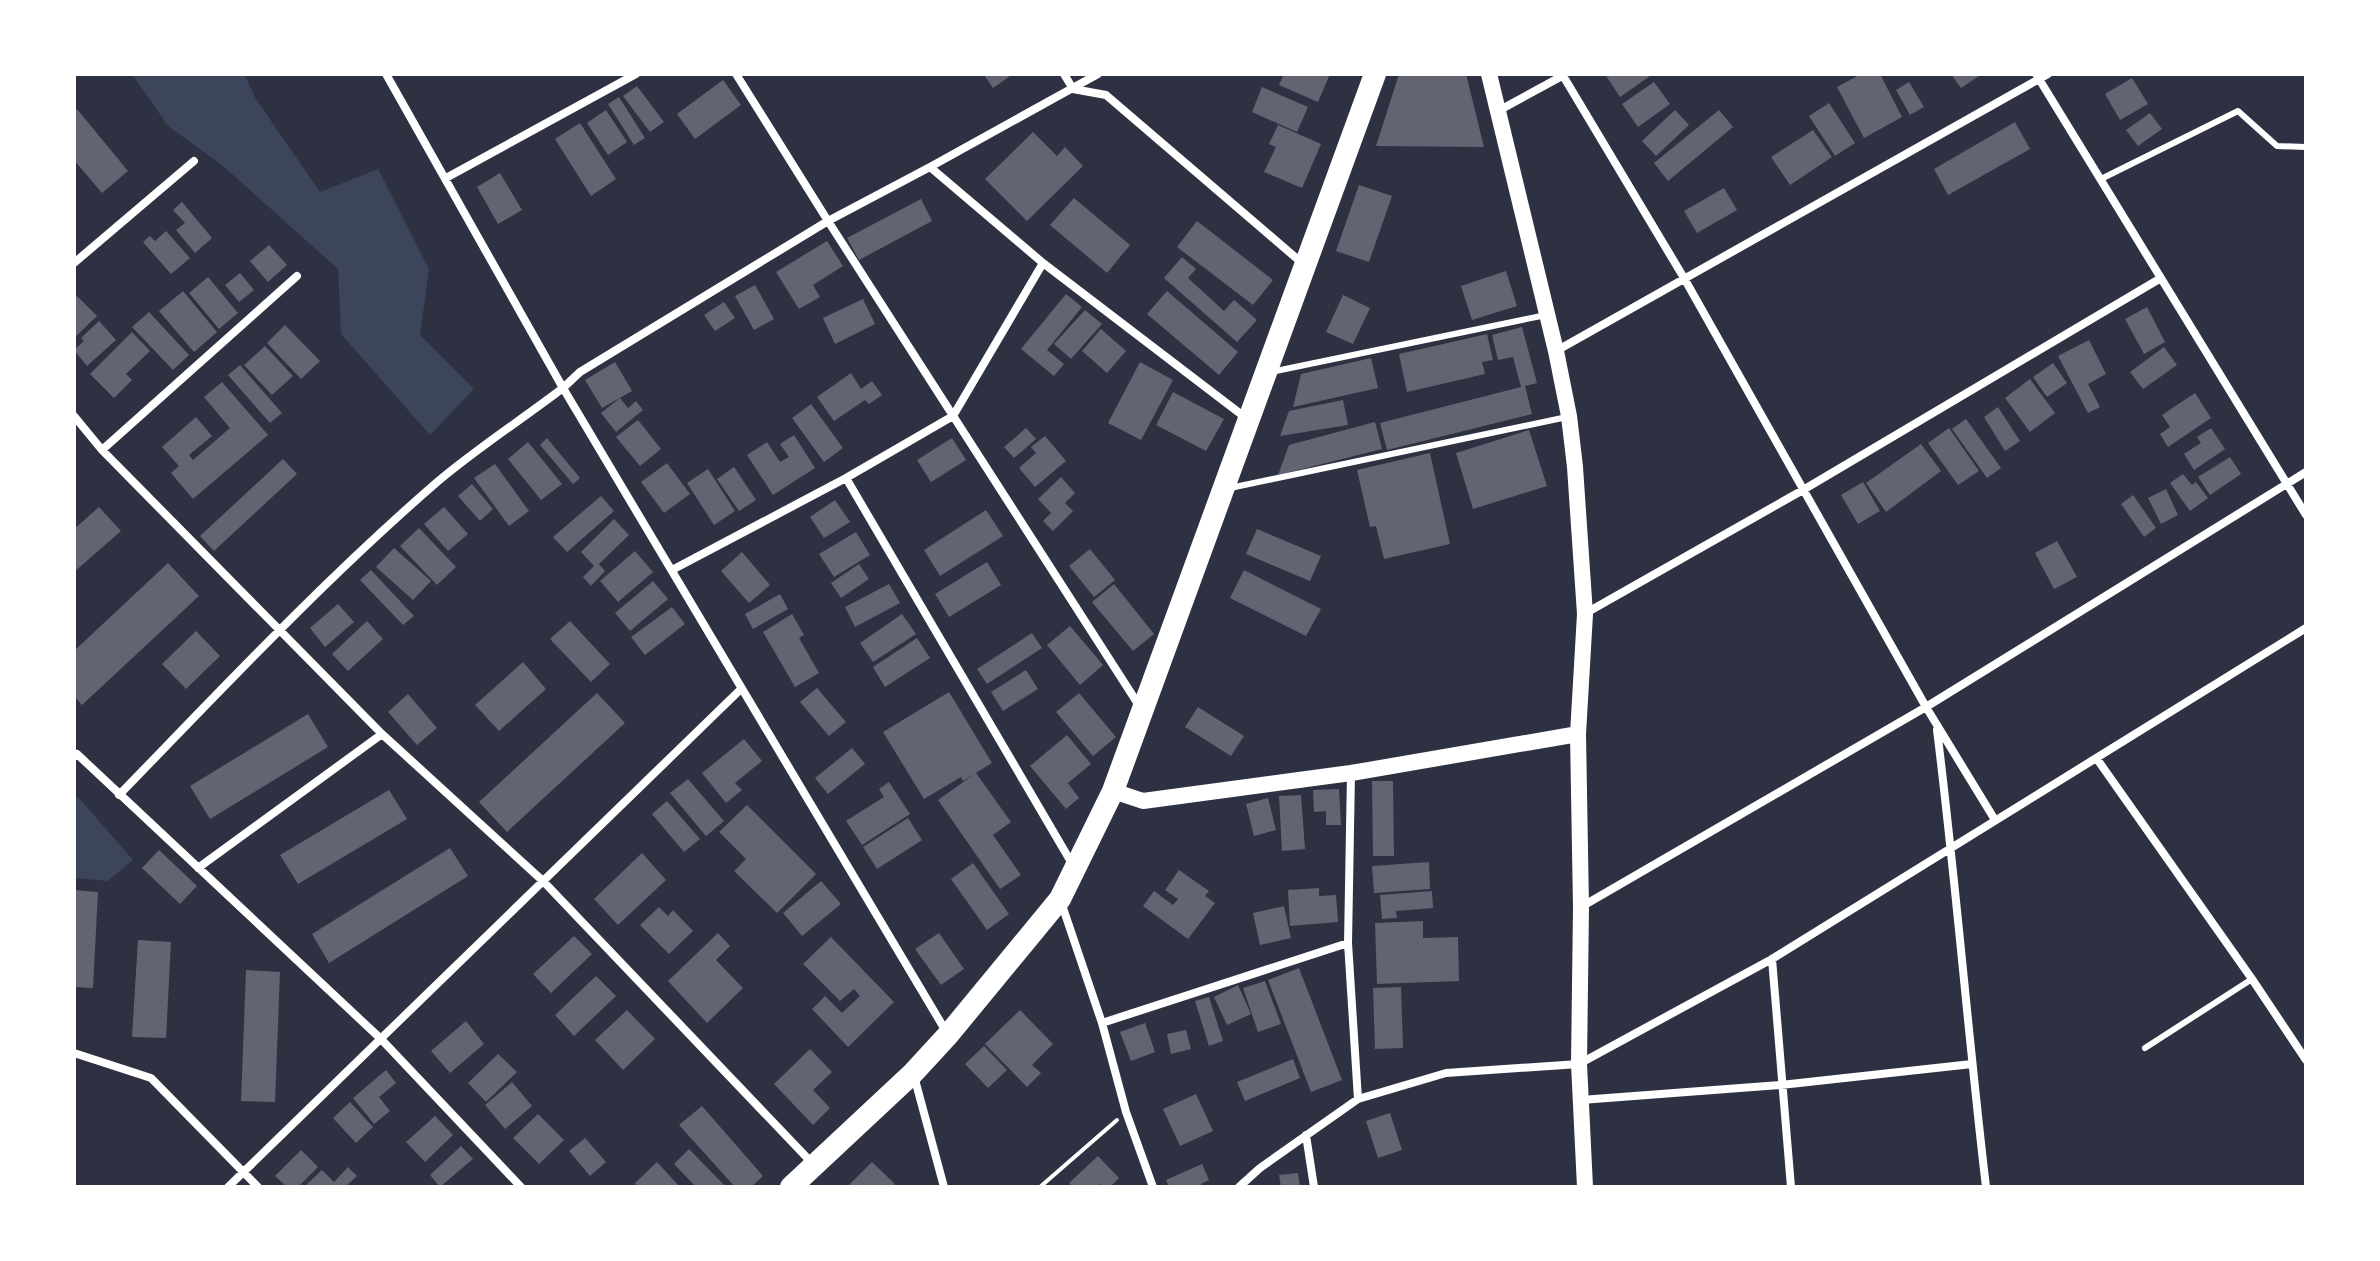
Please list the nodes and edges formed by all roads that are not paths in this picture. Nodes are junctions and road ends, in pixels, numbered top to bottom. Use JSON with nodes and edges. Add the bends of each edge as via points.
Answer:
{"nodes":[{"id":1,"x":386,"y":74,"type":"edge"},
{"id":2,"x":636,"y":74,"type":"edge"},
{"id":3,"x":736,"y":74,"type":"edge"},
{"id":4,"x":1064,"y":74,"type":"edge"},
{"id":5,"x":1098,"y":74,"type":"edge"},
{"id":6,"x":1375,"y":74,"type":"edge"},
{"id":7,"x":1489,"y":74,"type":"edge"},
{"id":8,"x":2048,"y":74,"type":"edge"},
{"id":9,"x":1563,"y":75,"type":"edge"},
{"id":10,"x":2037,"y":77,"type":"edge"},
{"id":11,"x":1073,"y":89,"type":"junction"},
{"id":12,"x":1498,"y":111,"type":"junction"},
{"id":13,"x":2306,"y":147,"type":"edge"},
{"id":14,"x":194,"y":161,"type":"dead end"},
{"id":15,"x":930,"y":167,"type":"junction"},
{"id":16,"x":446,"y":178,"type":"junction"},
{"id":17,"x":2101,"y":179,"type":"junction"},
{"id":18,"x":828,"y":221,"type":"junction"},
{"id":19,"x":74,"y":263,"type":"edge"},
{"id":20,"x":1043,"y":263,"type":"junction"},
{"id":21,"x":1306,"y":266,"type":"junction"},
{"id":22,"x":297,"y":276,"type":"dead end"},
{"id":23,"x":1684,"y":278,"type":"junction"},
{"id":24,"x":2161,"y":278,"type":"junction"},
{"id":25,"x":1548,"y":314,"type":"junction"},
{"id":26,"x":1556,"y":351,"type":"junction"},
{"id":27,"x":1267,"y":373,"type":"junction"},
{"id":28,"x":563,"y":388,"type":"junction"},
{"id":29,"x":74,"y":416,"type":"edge"},
{"id":30,"x":953,"y":416,"type":"junction"},
{"id":31,"x":1569,"y":416,"type":"junction"},
{"id":32,"x":1250,"y":421,"type":"junction"},
{"id":33,"x":102,"y":450,"type":"junction"},
{"id":34,"x":2306,"y":472,"type":"edge"},
{"id":35,"x":846,"y":478,"type":"junction"},
{"id":36,"x":2287,"y":484,"type":"junction"},
{"id":37,"x":1222,"y":490,"type":"junction"},
{"id":38,"x":1803,"y":490,"type":"junction"},
{"id":39,"x":2306,"y":515,"type":"edge"},
{"id":40,"x":672,"y":570,"type":"junction"},
{"id":41,"x":1585,"y":614,"type":"junction"},
{"id":42,"x":2306,"y":628,"type":"edge"},
{"id":43,"x":279,"y":629,"type":"junction"},
{"id":44,"x":741,"y":689,"type":"junction"},
{"id":45,"x":1926,"y":707,"type":"junction"},
{"id":46,"x":1142,"y":711,"type":"junction"},
{"id":47,"x":1936,"y":725,"type":"junction"},
{"id":48,"x":382,"y":734,"type":"junction"},
{"id":49,"x":1578,"y":734,"type":"junction"},
{"id":50,"x":76,"y":755,"type":"edge"},
{"id":51,"x":2097,"y":759,"type":"junction"},
{"id":52,"x":1351,"y":773,"type":"junction"},
{"id":53,"x":1113,"y":791,"type":"junction"},
{"id":54,"x":119,"y":795,"type":"junction"},
{"id":55,"x":1995,"y":820,"type":"junction"},
{"id":56,"x":1952,"y":848,"type":"junction"},
{"id":57,"x":198,"y":868,"type":"junction"},
{"id":58,"x":1076,"y":870,"type":"junction"},
{"id":59,"x":543,"y":881,"type":"junction"},
{"id":60,"x":1060,"y":899,"type":"junction"},
{"id":61,"x":1581,"y":907,"type":"junction"},
{"id":62,"x":1348,"y":943,"type":"junction"},
{"id":63,"x":1772,"y":959,"type":"junction"},
{"id":64,"x":2252,"y":979,"type":"junction"},
{"id":65,"x":1102,"y":1023,"type":"junction"},
{"id":66,"x":948,"y":1035,"type":"junction"},
{"id":67,"x":381,"y":1039,"type":"junction"},
{"id":68,"x":2145,"y":1048,"type":"dead end"},
{"id":69,"x":74,"y":1053,"type":"edge"},
{"id":70,"x":2306,"y":1060,"type":"edge"},
{"id":71,"x":1579,"y":1064,"type":"junction"},
{"id":72,"x":1972,"y":1064,"type":"junction"},
{"id":73,"x":913,"y":1073,"type":"junction"},
{"id":74,"x":1781,"y":1085,"type":"junction"},
{"id":75,"x":1358,"y":1099,"type":"junction"},
{"id":76,"x":1581,"y":1100,"type":"junction"},
{"id":77,"x":1306,"y":1135,"type":"junction"},
{"id":78,"x":813,"y":1165,"type":"junction"},
{"id":79,"x":243,"y":1172,"type":"junction"},
{"id":80,"x":228,"y":1187,"type":"edge"},
{"id":81,"x":258,"y":1187,"type":"edge"},
{"id":82,"x":521,"y":1187,"type":"edge"},
{"id":83,"x":791,"y":1187,"type":"edge"},
{"id":84,"x":944,"y":1187,"type":"edge"},
{"id":85,"x":1153,"y":1187,"type":"edge"},
{"id":86,"x":1239,"y":1187,"type":"edge"},
{"id":87,"x":1314,"y":1187,"type":"edge"},
{"id":88,"x":1585,"y":1187,"type":"edge"},
{"id":89,"x":1791,"y":1187,"type":"edge"},
{"id":90,"x":1986,"y":1187,"type":"edge"}],
"edges":[{"from":1,"to":16,"type":"street"},
{"from":2,"to":16,"type":"street"},
{"from":3,"to":18,"type":"street"},
{"from":4,"to":11,"type":"street"},
{"from":5,"to":11,"type":"street"},
{"from":6,"to":21,"type":"highway"},
{"from":7,"to":12,"type":"main road"},
{"from":8,"to":10,"type":"street"},
{"from":9,"to":12,"type":"street"},
{"from":9,"to":23,"type":"street"},
{"from":10,"to":17,"type":"street"},
{"from":10,"to":23,"type":"street"},
{"from":11,"to":15,"type":"street"},
{"from":11,"to":21,"type":"street","via":[[1106,95]]},
{"from":12,"to":25,"type":"main road"},
{"from":13,"to":17,"type":"lane","via":[[2277,146],[2238,111]]},
{"from":14,"to":19,"type":"street"},
{"from":15,"to":18,"type":"street"},
{"from":15,"to":20,"type":"street"},
{"from":16,"to":28,"type":"street"},
{"from":17,"to":24,"type":"street"},
{"from":18,"to":28,"type":"street","via":[[580,372]]},
{"from":18,"to":30,"type":"street"},
{"from":20,"to":30,"type":"street"},
{"from":20,"to":32,"type":"street"},
{"from":21,"to":27,"type":"highway"},
{"from":22,"to":33,"type":"street"},
{"from":23,"to":26,"type":"street"},
{"from":23,"to":38,"type":"street"},
{"from":24,"to":36,"type":"street"},
{"from":24,"to":38,"type":"street"},
{"from":25,"to":26,"type":"main road"},
{"from":25,"to":27,"type":"lane"},
{"from":26,"to":31,"type":"main road"},
{"from":27,"to":32,"type":"highway"},
{"from":28,"to":40,"type":"street"},
{"from":28,"to":43,"type":"street","via":[[438,481]]},
{"from":29,"to":33,"type":"street"},
{"from":30,"to":35,"type":"street"},
{"from":30,"to":46,"type":"street"},
{"from":31,"to":37,"type":"lane"},
{"from":31,"to":41,"type":"main road"},
{"from":32,"to":37,"type":"highway"},
{"from":33,"to":43,"type":"street"},
{"from":34,"to":36,"type":"street"},
{"from":35,"to":40,"type":"street"},
{"from":35,"to":58,"type":"street"},
{"from":36,"to":39,"type":"street"},
{"from":36,"to":45,"type":"street"},
{"from":37,"to":46,"type":"highway"},
{"from":38,"to":41,"type":"street"},
{"from":38,"to":45,"type":"street"},
{"from":40,"to":44,"type":"street"},
{"from":41,"to":49,"type":"main road"},
{"from":42,"to":51,"type":"street"},
{"from":43,"to":48,"type":"street"},
{"from":43,"to":54,"type":"street"},
{"from":44,"to":59,"type":"street"},
{"from":44,"to":66,"type":"street"},
{"from":45,"to":47,"type":"street"},
{"from":45,"to":61,"type":"street"},
{"from":46,"to":53,"type":"highway"},
{"from":47,"to":55,"type":"street"},
{"from":47,"to":56,"type":"street"},
{"from":48,"to":57,"type":"street"},
{"from":48,"to":59,"type":"street"},
{"from":49,"to":52,"type":"main road"},
{"from":49,"to":61,"type":"main road"},
{"from":50,"to":54,"type":"street"},
{"from":51,"to":55,"type":"street"},
{"from":51,"to":64,"type":"street"},
{"from":52,"to":53,"type":"main road","via":[[1143,801]]},
{"from":52,"to":62,"type":"street"},
{"from":53,"to":58,"type":"highway"},
{"from":54,"to":57,"type":"street"},
{"from":55,"to":56,"type":"street"},
{"from":56,"to":63,"type":"street"},
{"from":56,"to":72,"type":"street"},
{"from":57,"to":67,"type":"street"},
{"from":58,"to":60,"type":"highway"},
{"from":59,"to":67,"type":"street"},
{"from":59,"to":78,"type":"street"},
{"from":60,"to":65,"type":"street"},
{"from":60,"to":66,"type":"highway"},
{"from":61,"to":71,"type":"main road"},
{"from":62,"to":65,"type":"street"},
{"from":62,"to":75,"type":"street"},
{"from":63,"to":71,"type":"street"},
{"from":63,"to":74,"type":"street"},
{"from":64,"to":68,"type":"lane"},
{"from":64,"to":70,"type":"street"},
{"from":65,"to":85,"type":"street"},
{"from":66,"to":73,"type":"highway"},
{"from":67,"to":79,"type":"street"},
{"from":67,"to":82,"type":"street"},
{"from":69,"to":79,"type":"street","via":[[151,1078]]},
{"from":71,"to":75,"type":"street","via":[[1446,1073]]},
{"from":71,"to":76,"type":"main road"},
{"from":72,"to":74,"type":"street"},
{"from":72,"to":90,"type":"street"},
{"from":73,"to":78,"type":"highway"},
{"from":73,"to":84,"type":"street"},
{"from":74,"to":76,"type":"street"},
{"from":74,"to":89,"type":"street"},
{"from":75,"to":77,"type":"street"},
{"from":76,"to":88,"type":"main road"},
{"from":77,"to":86,"type":"street"},
{"from":77,"to":87,"type":"street"},
{"from":78,"to":83,"type":"highway"},
{"from":79,"to":80,"type":"street"},
{"from":79,"to":81,"type":"street"}]}
